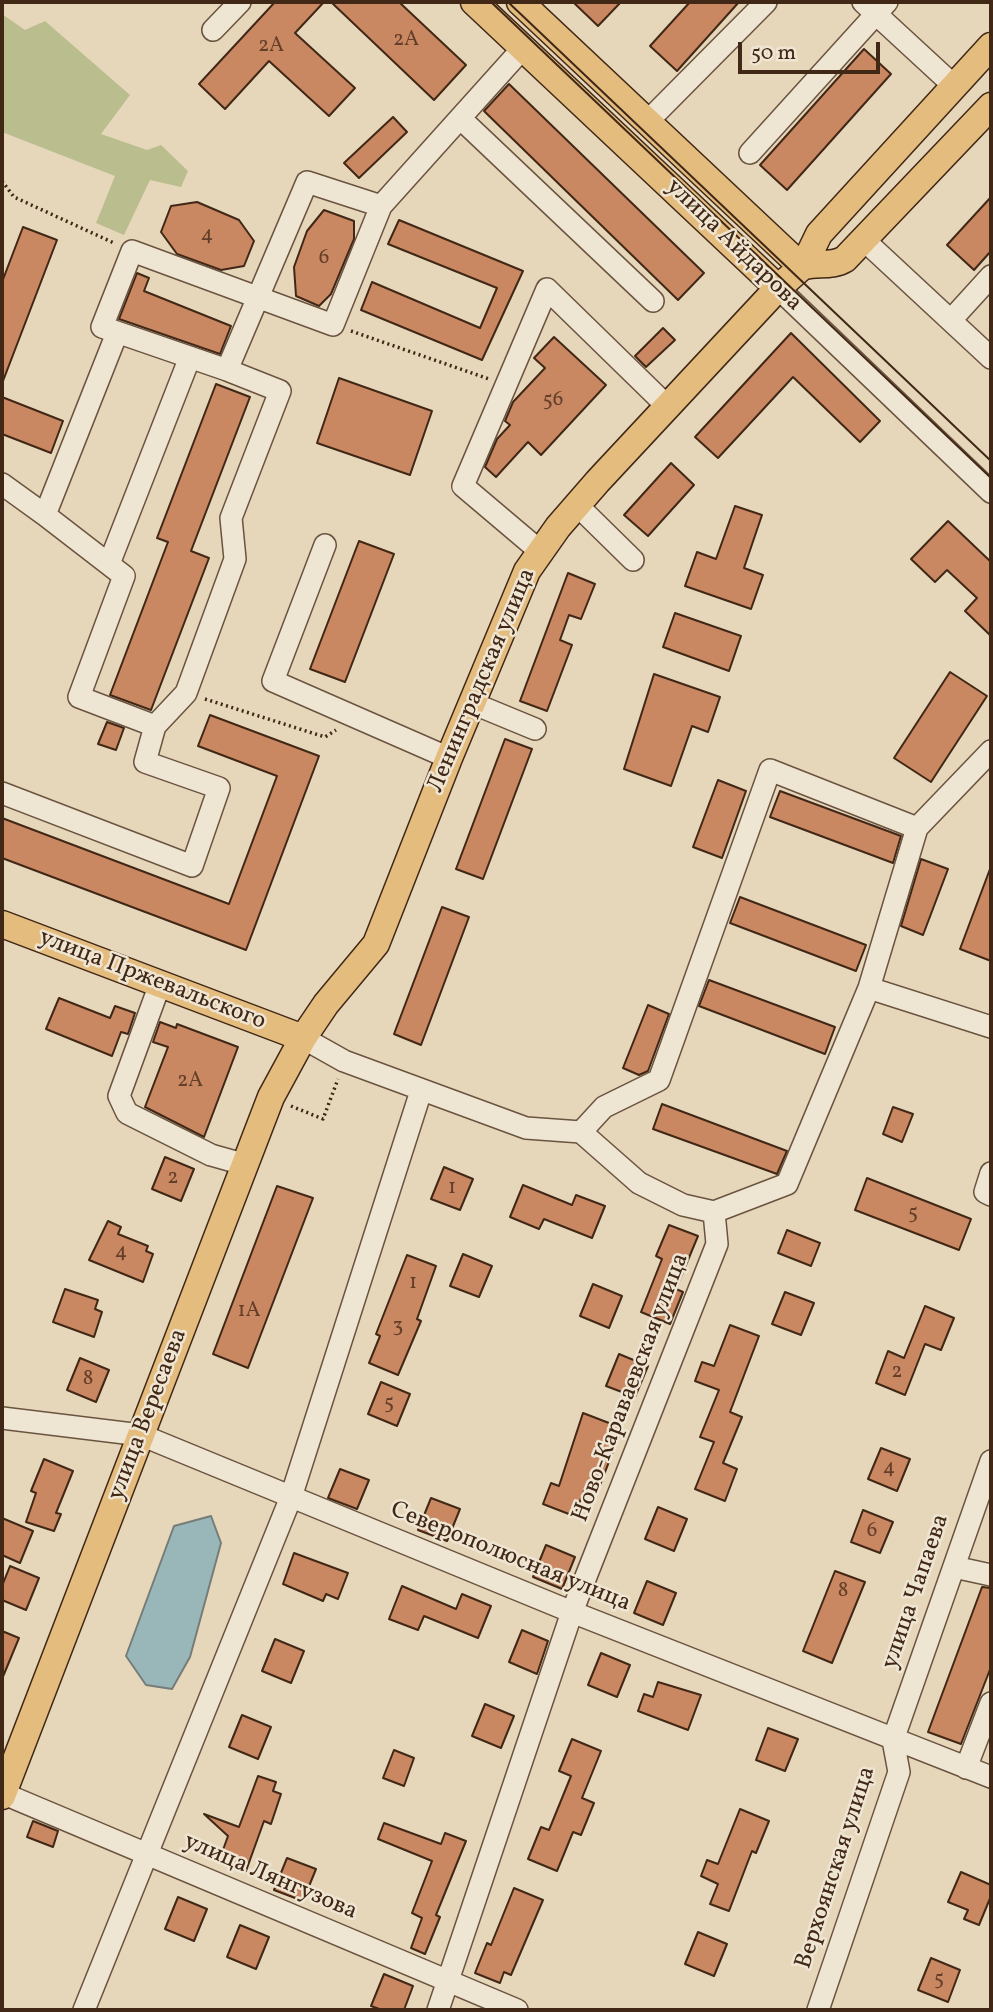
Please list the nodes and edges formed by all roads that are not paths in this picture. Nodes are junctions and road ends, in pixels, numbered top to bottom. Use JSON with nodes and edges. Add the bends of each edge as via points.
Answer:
{"nodes":[{"id":1,"x":240,"y":2,"type":"edge"},
{"id":2,"x":474,"y":2,"type":"edge"},
{"id":3,"x":766,"y":2,"type":"edge"},
{"id":4,"x":534,"y":6,"type":"edge"},
{"id":5,"x":876,"y":6,"type":"edge"},
{"id":6,"x":213,"y":30,"type":"dead end"},
{"id":7,"x":991,"y":46,"type":"edge"},
{"id":8,"x":523,"y":48,"type":"junction"},
{"id":9,"x":953,"y":85,"type":"junction"},
{"id":10,"x":991,"y":106,"type":"edge"},
{"id":11,"x":460,"y":118,"type":"junction"},
{"id":12,"x":647,"y":122,"type":"junction"},
{"id":13,"x":750,"y":153,"type":"dead end"},
{"id":14,"x":381,"y":206,"type":"junction"},
{"id":15,"x":864,"y":240,"type":"junction"},
{"id":16,"x":802,"y":267,"type":"junction"},
{"id":17,"x":991,"y":276,"type":"edge"},
{"id":18,"x":778,"y":288,"type":"junction"},
{"id":19,"x":258,"y":296,"type":"junction"},
{"id":20,"x":653,"y":301,"type":"dead end"},
{"id":21,"x":951,"y":320,"type":"junction"},
{"id":22,"x":117,"y":332,"type":"junction"},
{"id":23,"x":190,"y":357,"type":"junction"},
{"id":24,"x":991,"y":358,"type":"edge"},
{"id":25,"x":227,"y":370,"type":"junction"},
{"id":26,"x":668,"y":408,"type":"junction"},
{"id":27,"x":2,"y":484,"type":"edge"},
{"id":28,"x":991,"y":492,"type":"edge"},
{"id":29,"x":577,"y":505,"type":"junction"},
{"id":30,"x":45,"y":514,"type":"junction"},
{"id":31,"x":325,"y":545,"type":"dead end"},
{"id":32,"x":541,"y":552,"type":"junction"},
{"id":33,"x":633,"y":560,"type":"dead end"},
{"id":34,"x":109,"y":564,"type":"junction"},
{"id":35,"x":472,"y":703,"type":"junction"},
{"id":36,"x":155,"y":726,"type":"junction"},
{"id":37,"x":535,"y":729,"type":"dead end"},
{"id":38,"x":991,"y":751,"type":"edge"},
{"id":39,"x":449,"y":758,"type":"junction"},
{"id":40,"x":2,"y":793,"type":"edge"},
{"id":41,"x":917,"y":828,"type":"junction"},
{"id":42,"x":2,"y":924,"type":"edge"},
{"id":43,"x":160,"y":984,"type":"junction"},
{"id":44,"x":869,"y":988,"type":"junction"},
{"id":45,"x":991,"y":1027,"type":"edge"},
{"id":46,"x":303,"y":1038,"type":"junction"},
{"id":47,"x":421,"y":1091,"type":"junction"},
{"id":48,"x":581,"y":1132,"type":"junction"},
{"id":49,"x":243,"y":1164,"type":"junction"},
{"id":50,"x":991,"y":1173,"type":"edge"},
{"id":51,"x":991,"y":1195,"type":"edge"},
{"id":52,"x":713,"y":1212,"type":"junction"},
{"id":53,"x":2,"y":1418,"type":"edge"},
{"id":54,"x":141,"y":1435,"type":"junction"},
{"id":55,"x":991,"y":1461,"type":"edge"},
{"id":56,"x":291,"y":1497,"type":"junction"},
{"id":57,"x":954,"y":1567,"type":"junction"},
{"id":58,"x":991,"y":1575,"type":"edge"},
{"id":59,"x":572,"y":1612,"type":"junction"},
{"id":60,"x":991,"y":1703,"type":"edge"},
{"id":61,"x":893,"y":1740,"type":"junction"},
{"id":62,"x":966,"y":1768,"type":"junction"},
{"id":63,"x":991,"y":1777,"type":"edge"},
{"id":64,"x":2,"y":1794,"type":"edge"},
{"id":65,"x":148,"y":1855,"type":"junction"},
{"id":66,"x":450,"y":1983,"type":"junction"},
{"id":67,"x":83,"y":2010,"type":"edge"},
{"id":68,"x":438,"y":2010,"type":"edge"},
{"id":69,"x":517,"y":2010,"type":"edge"},
{"id":70,"x":818,"y":2010,"type":"edge"}],
"edges":[{"from":1,"to":6,"type":"street"},
{"from":2,"to":8,"type":"main road","name":"улица Айдарова"},
{"from":3,"to":12,"type":"street"},
{"from":4,"to":12,"type":"main road","name":"улица Айдарова"},
{"from":5,"to":9,"type":"street"},
{"from":5,"to":13,"type":"street"},
{"from":7,"to":9,"type":"main road","name":"Ленинградская улица"},
{"from":8,"to":11,"type":"street"},
{"from":8,"to":18,"type":"main road","name":"улица Айдарова"},
{"from":9,"to":16,"type":"main road","name":"Ленинградская улица","via":[[819,234]]},
{"from":10,"to":15,"type":"main road"},
{"from":11,"to":14,"type":"street"},
{"from":11,"to":20,"type":"street"},
{"from":12,"to":16,"type":"main road","name":"улица Айдарова"},
{"from":14,"to":19,"type":"street","via":[[307,182]]},
{"from":14,"to":19,"type":"street","via":[[333,325]]},
{"from":15,"to":16,"type":"main road","via":[[839,263]]},
{"from":15,"to":21,"type":"street"},
{"from":16,"to":18,"type":"main road","name":"Ленинградская улица"},
{"from":17,"to":21,"type":"street"},
{"from":18,"to":26,"type":"main road","name":"Ленинградская улица"},
{"from":18,"to":28,"type":"street","name":"улица Айдарова"},
{"from":19,"to":22,"type":"street","via":[[132,251],[102,327]]},
{"from":19,"to":25,"type":"street"},
{"from":21,"to":24,"type":"street"},
{"from":22,"to":23,"type":"street"},
{"from":22,"to":30,"type":"street"},
{"from":23,"to":25,"type":"street"},
{"from":23,"to":34,"type":"street"},
{"from":25,"to":36,"type":"street","via":[[280,391],[231,518],[234,559],[186,693]]},
{"from":26,"to":29,"type":"main road","name":"Ленинградская улица"},
{"from":26,"to":32,"type":"street","via":[[547,289],[463,486]]},
{"from":27,"to":30,"type":"street"},
{"from":29,"to":32,"type":"main road","name":"Ленинградская улица"},
{"from":29,"to":33,"type":"street"},
{"from":30,"to":34,"type":"street"},
{"from":31,"to":39,"type":"street","via":[[273,681]]},
{"from":32,"to":35,"type":"main road","name":"Ленинградская улица","via":[[527,571]]},
{"from":34,"to":36,"type":"street","via":[[124,576],[79,697]]},
{"from":35,"to":37,"type":"street"},
{"from":35,"to":39,"type":"main road","name":"Ленинградская улица"},
{"from":36,"to":40,"type":"street","via":[[145,762],[219,788],[192,866]]},
{"from":38,"to":41,"type":"street"},
{"from":39,"to":46,"type":"main road","name":"Ленинградская улица","via":[[376,944]]},
{"from":41,"to":44,"type":"street"},
{"from":41,"to":48,"type":"street","via":[[770,770],[659,1080],[604,1107]]},
{"from":42,"to":43,"type":"main road","name":"улица Пржевальского"},
{"from":43,"to":46,"type":"main road","name":"улица Пржевальского"},
{"from":43,"to":49,"type":"street","via":[[119,1096],[127,1113],[211,1155]]},
{"from":44,"to":45,"type":"street"},
{"from":44,"to":52,"type":"street","via":[[787,1184]]},
{"from":46,"to":47,"type":"street","via":[[344,1061]]},
{"from":46,"to":49,"type":"main road","name":"улица Вересаева","via":[[271,1097]]},
{"from":47,"to":48,"type":"street","via":[[526,1128]]},
{"from":47,"to":56,"type":"street"},
{"from":48,"to":52,"type":"street","via":[[639,1184],[683,1205]]},
{"from":49,"to":54,"type":"main road","name":"улица Вересаева"},
{"from":50,"to":51,"type":"street","via":[[985,1192]]},
{"from":52,"to":59,"type":"street","name":"Ново-Караваевская улица","via":[[717,1244]]},
{"from":53,"to":54,"type":"street","name":"Северополюсная улица"},
{"from":54,"to":56,"type":"street","name":"Северополюсная улица"},
{"from":54,"to":64,"type":"main road","name":"улица Вересаева"},
{"from":55,"to":57,"type":"street","name":"улица Чапаева"},
{"from":56,"to":59,"type":"street","name":"Северополюсная улица"},
{"from":56,"to":65,"type":"street"},
{"from":57,"to":58,"type":"street"},
{"from":57,"to":61,"type":"street","name":"улица Чапаева"},
{"from":59,"to":61,"type":"street","name":"Северополюсная улица"},
{"from":59,"to":66,"type":"street","name":"Ново-Караваевская улица"},
{"from":60,"to":62,"type":"street"},
{"from":61,"to":62,"type":"street","name":"Северополюсная улица"},
{"from":61,"to":70,"type":"street","name":"Верхоянская улица","via":[[899,1772]]},
{"from":62,"to":63,"type":"street","name":"Северополюсная улица"},
{"from":64,"to":65,"type":"street","name":"улица Лянгузова"},
{"from":65,"to":66,"type":"street","name":"улица Лянгузова"},
{"from":65,"to":67,"type":"street"},
{"from":66,"to":68,"type":"street","name":"Ново-Караваевская улица"},
{"from":66,"to":69,"type":"street","name":"улица Лянгузова"}]}
